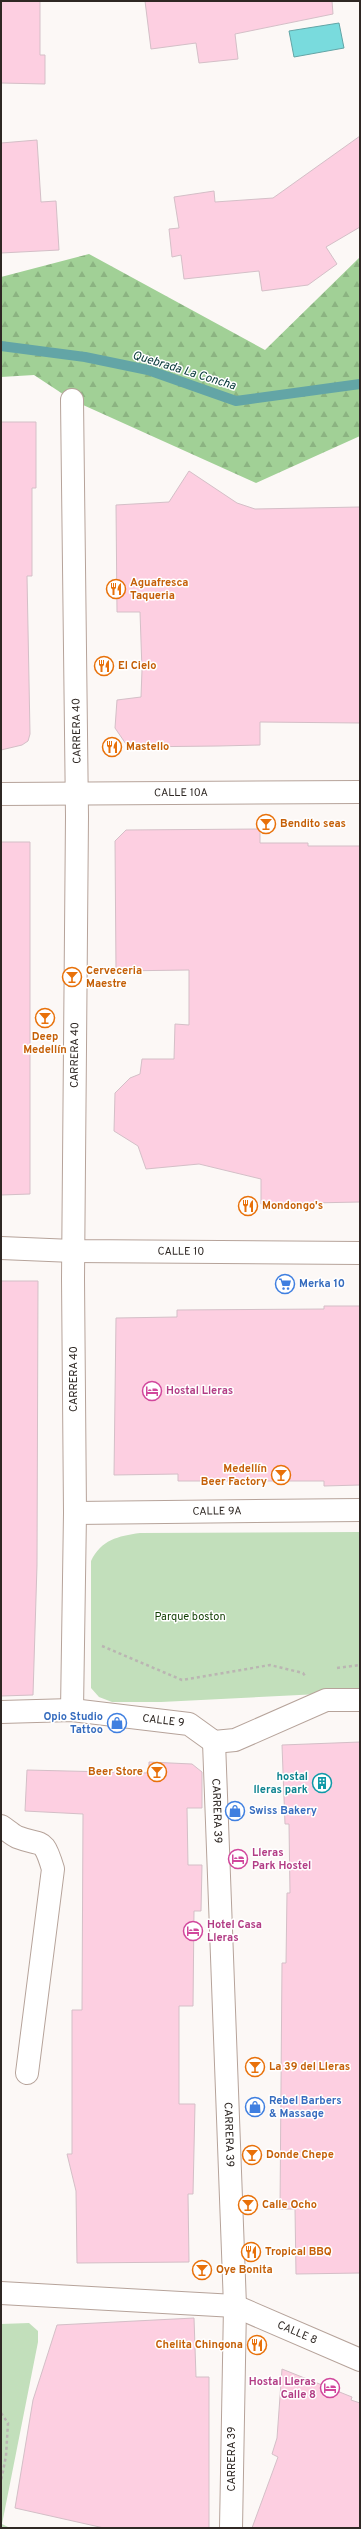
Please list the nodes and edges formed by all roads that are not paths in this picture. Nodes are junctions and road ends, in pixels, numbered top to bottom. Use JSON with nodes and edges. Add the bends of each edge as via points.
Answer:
{"nodes":[{"id":1,"x":72,"y":400,"type":"dead end"},
{"id":2,"x":360,"y":792,"type":"edge"},
{"id":3,"x":77,"y":793,"type":"junction"},
{"id":4,"x":1,"y":794,"type":"edge"},
{"id":5,"x":1,"y":1248,"type":"edge"},
{"id":6,"x":73,"y":1251,"type":"junction"},
{"id":7,"x":360,"y":1254,"type":"edge"},
{"id":8,"x":360,"y":1510,"type":"edge"},
{"id":9,"x":75,"y":1513,"type":"junction"},
{"id":10,"x":360,"y":1700,"type":"edge"},
{"id":11,"x":72,"y":1710,"type":"junction"},
{"id":12,"x":1,"y":1712,"type":"edge"},
{"id":13,"x":214,"y":1742,"type":"junction"},
{"id":14,"x":1,"y":1826,"type":"edge"},
{"id":15,"x":27,"y":2073,"type":"dead end"},
{"id":16,"x":1,"y":2292,"type":"edge"},
{"id":17,"x":234,"y":2306,"type":"junction"},
{"id":18,"x":360,"y":2360,"type":"edge"},
{"id":19,"x":231,"y":2528,"type":"edge"}],
"edges":[{"from":1,"to":3,"type":"street","name":"CARRERA 40"},
{"from":2,"to":3,"type":"street","name":"CALLE 10A"},
{"from":3,"to":4,"type":"street","name":"CALLE 10A"},
{"from":3,"to":6,"type":"street","name":"CARRERA 40"},
{"from":5,"to":6,"type":"street","name":"CALLE 10"},
{"from":6,"to":7,"type":"street","name":"CALLE 10"},
{"from":6,"to":9,"type":"street","name":"CARRERA 40"},
{"from":8,"to":9,"type":"street","name":"CALLE 9A"},
{"from":9,"to":11,"type":"street","name":"CARRERA 40"},
{"from":10,"to":13,"type":"street","via":[[326,1700],[235,1740]]},
{"from":11,"to":12,"type":"street","name":"CALLE 9"},
{"from":11,"to":13,"type":"street","name":"CALLE 9","via":[[189,1724]]},
{"from":13,"to":17,"type":"street","name":"CARRERA 39"},
{"from":14,"to":15,"type":"street","via":[[16,1836],[38,1841],[47,1850],[52,1869]]},
{"from":16,"to":17,"type":"street","name":"CALLE 8"},
{"from":17,"to":18,"type":"street","name":"CALLE 8"},
{"from":17,"to":19,"type":"street","name":"CARRERA 39"}]}
